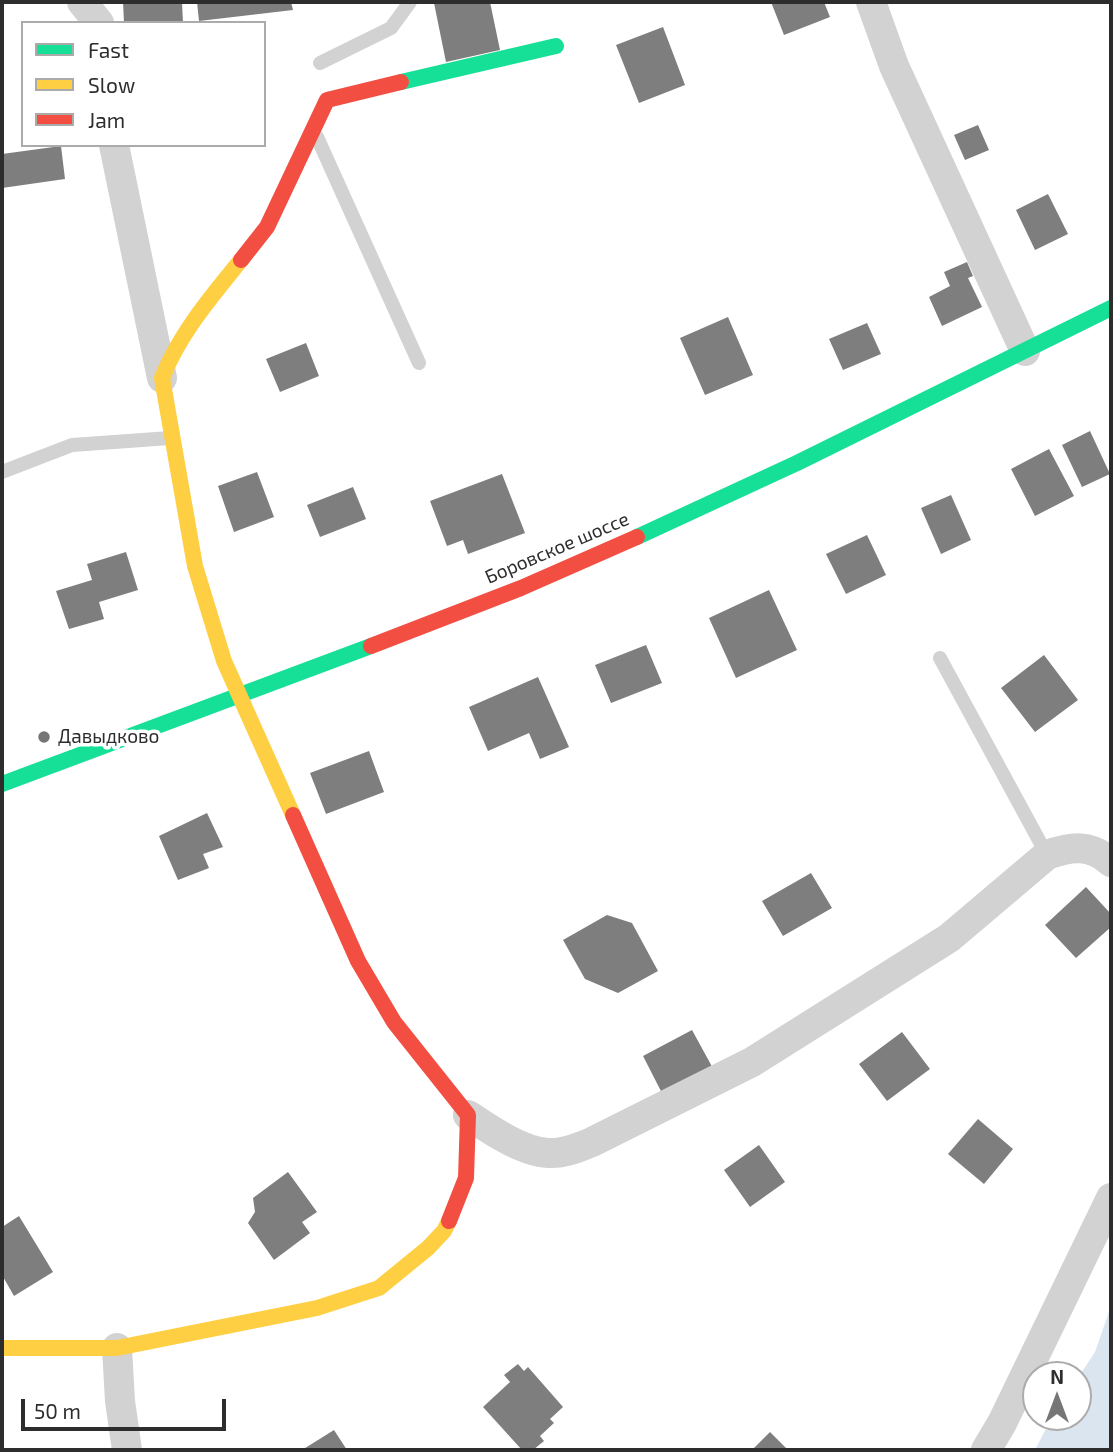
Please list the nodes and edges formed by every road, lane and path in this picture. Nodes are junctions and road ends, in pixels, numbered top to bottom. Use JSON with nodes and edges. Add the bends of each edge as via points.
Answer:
{"nodes":[{"id":1,"x":82,"y":2,"type":"edge"},
{"id":2,"x":410,"y":2,"type":"edge"},
{"id":3,"x":871,"y":2,"type":"edge"},
{"id":4,"x":97,"y":21,"type":"edge"},
{"id":5,"x":556,"y":46,"type":"dead end"},
{"id":6,"x":320,"y":63,"type":"dead end"},
{"id":7,"x":314,"y":129,"type":"junction"},
{"id":8,"x":114,"y":147,"type":"edge"},
{"id":9,"x":1111,"y":308,"type":"edge"},
{"id":10,"x":1025,"y":351,"type":"junction"},
{"id":11,"x":419,"y":363,"type":"dead end"},
{"id":12,"x":162,"y":378,"type":"junction"},
{"id":13,"x":173,"y":438,"type":"junction"},
{"id":14,"x":2,"y":472,"type":"edge"},
{"id":15,"x":940,"y":658,"type":"dead end"},
{"id":16,"x":239,"y":696,"type":"junction"},
{"id":17,"x":2,"y":784,"type":"edge"},
{"id":18,"x":1104,"y":850,"type":"edge"},
{"id":19,"x":1047,"y":855,"type":"junction"},
{"id":20,"x":468,"y":1115,"type":"junction"},
{"id":21,"x":1111,"y":1198,"type":"edge"},
{"id":22,"x":2,"y":1348,"type":"edge"},
{"id":23,"x":117,"y":1348,"type":"junction"},
{"id":24,"x":127,"y":1450,"type":"edge"},
{"id":25,"x":986,"y":1450,"type":"edge"}],
"edges":[{"from":1,"to":4,"type":"street"},
{"from":2,"to":6,"type":"lane","via":[[391,28]]},
{"from":3,"to":10,"type":"street","via":[[894,66]]},
{"from":5,"to":7,"type":"street","via":[[327,100]]},
{"from":7,"to":11,"type":"lane"},
{"from":7,"to":12,"type":"street","via":[[267,227],[188,327]]},
{"from":8,"to":12,"type":"street"},
{"from":9,"to":10,"type":"street","name":"Боровское шоссе"},
{"from":10,"to":16,"type":"street","name":"Боровское шоссе","via":[[664,525],[450,616]]},
{"from":12,"to":13,"type":"street"},
{"from":13,"to":14,"type":"lane","via":[[72,444]]},
{"from":13,"to":16,"type":"street","via":[[198,576]]},
{"from":15,"to":19,"type":"lane"},
{"from":16,"to":17,"type":"street","name":"Боровское шоссе"},
{"from":16,"to":20,"type":"street","via":[[358,961],[394,1023]]},
{"from":18,"to":19,"type":"street","via":[[1063,849]]},
{"from":19,"to":20,"type":"street","via":[[949,938],[752,1062],[592,1142],[547,1153],[515,1143]]},
{"from":20,"to":23,"type":"street","via":[[466,1178],[444,1231],[379,1288],[285,1316]]},
{"from":21,"to":25,"type":"street"},
{"from":22,"to":23,"type":"street"},
{"from":23,"to":24,"type":"street"}]}
